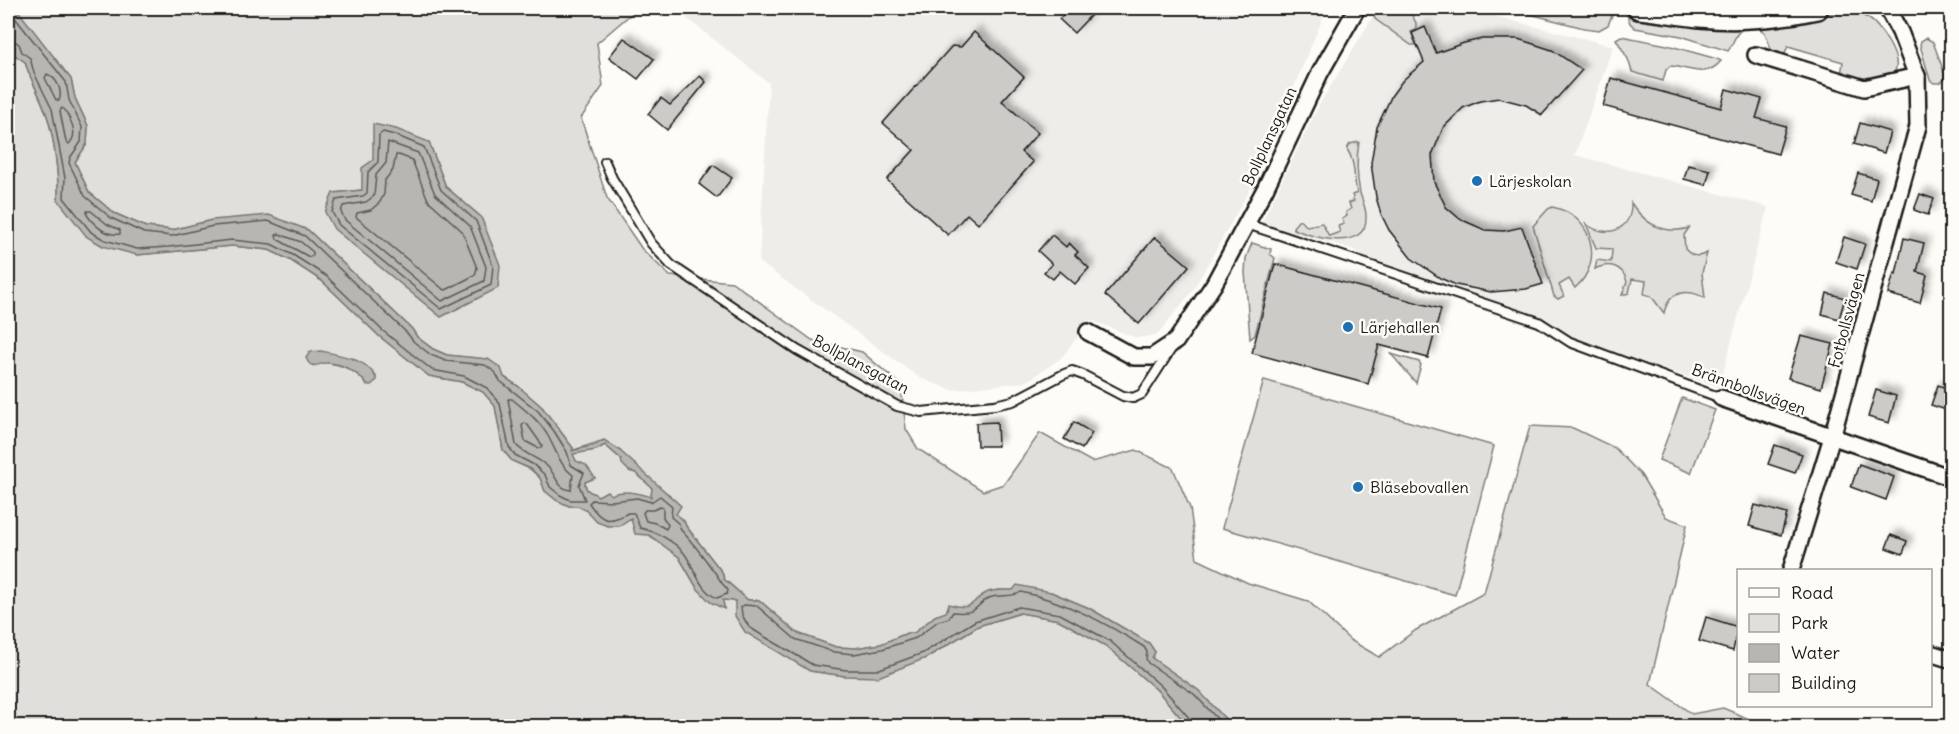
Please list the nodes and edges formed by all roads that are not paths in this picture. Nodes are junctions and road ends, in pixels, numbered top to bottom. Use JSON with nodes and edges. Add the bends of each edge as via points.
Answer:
{"nodes":[{"id":1,"x":1357,"y":8,"type":"edge"},
{"id":2,"x":1639,"y":8,"type":"edge"},
{"id":3,"x":1817,"y":8,"type":"edge"},
{"id":4,"x":1887,"y":8,"type":"edge"},
{"id":5,"x":1756,"y":55,"type":"dead end"},
{"id":6,"x":1917,"y":75,"type":"junction"},
{"id":7,"x":605,"y":162,"type":"dead end"},
{"id":8,"x":1247,"y":224,"type":"junction"},
{"id":9,"x":1088,"y":332,"type":"dead end"},
{"id":10,"x":1176,"y":341,"type":"junction"},
{"id":11,"x":1721,"y":398,"type":"joint"},
{"id":12,"x":1832,"y":437,"type":"junction"},
{"id":13,"x":1952,"y":478,"type":"edge"},
{"id":14,"x":1791,"y":569,"type":"edge"},
{"id":15,"x":1932,"y":654,"type":"edge"},
{"id":16,"x":1952,"y":660,"type":"edge"}],
"edges":[{"from":1,"to":8,"type":"street","name":"Bollplansgatan","via":[[1320,72]]},
{"from":2,"to":3,"type":"main road","via":[[1732,18]]},
{"from":4,"to":6,"type":"street","name":"Fotbollsvägen"},
{"from":5,"to":6,"type":"street","via":[[1864,88]]},
{"from":6,"to":12,"type":"street","name":"Fotbollsvägen","via":[[1918,126]]},
{"from":7,"to":10,"type":"lane","name":"Bollplansgatan","via":[[651,243],[671,265],[797,350],[897,406],[921,412],[994,405],[1013,401],[1072,371],[1132,398],[1142,394]]},
{"from":8,"to":10,"type":"street","name":"Bollplansgatan"},
{"from":8,"to":11,"type":"lane","name":"Brännbollsvägen","via":[[1539,322],[1570,342]]},
{"from":9,"to":10,"type":"street","name":"Bollplansgatan","via":[[1134,357],[1152,357]]},
{"from":11,"to":12,"type":"street","name":"Brännbollsvägen"},
{"from":12,"to":13,"type":"street","name":"Brännbollsvägen"},
{"from":12,"to":14,"type":"street","name":"Fotbollsvägen"},
{"from":15,"to":16,"type":"street"}]}
